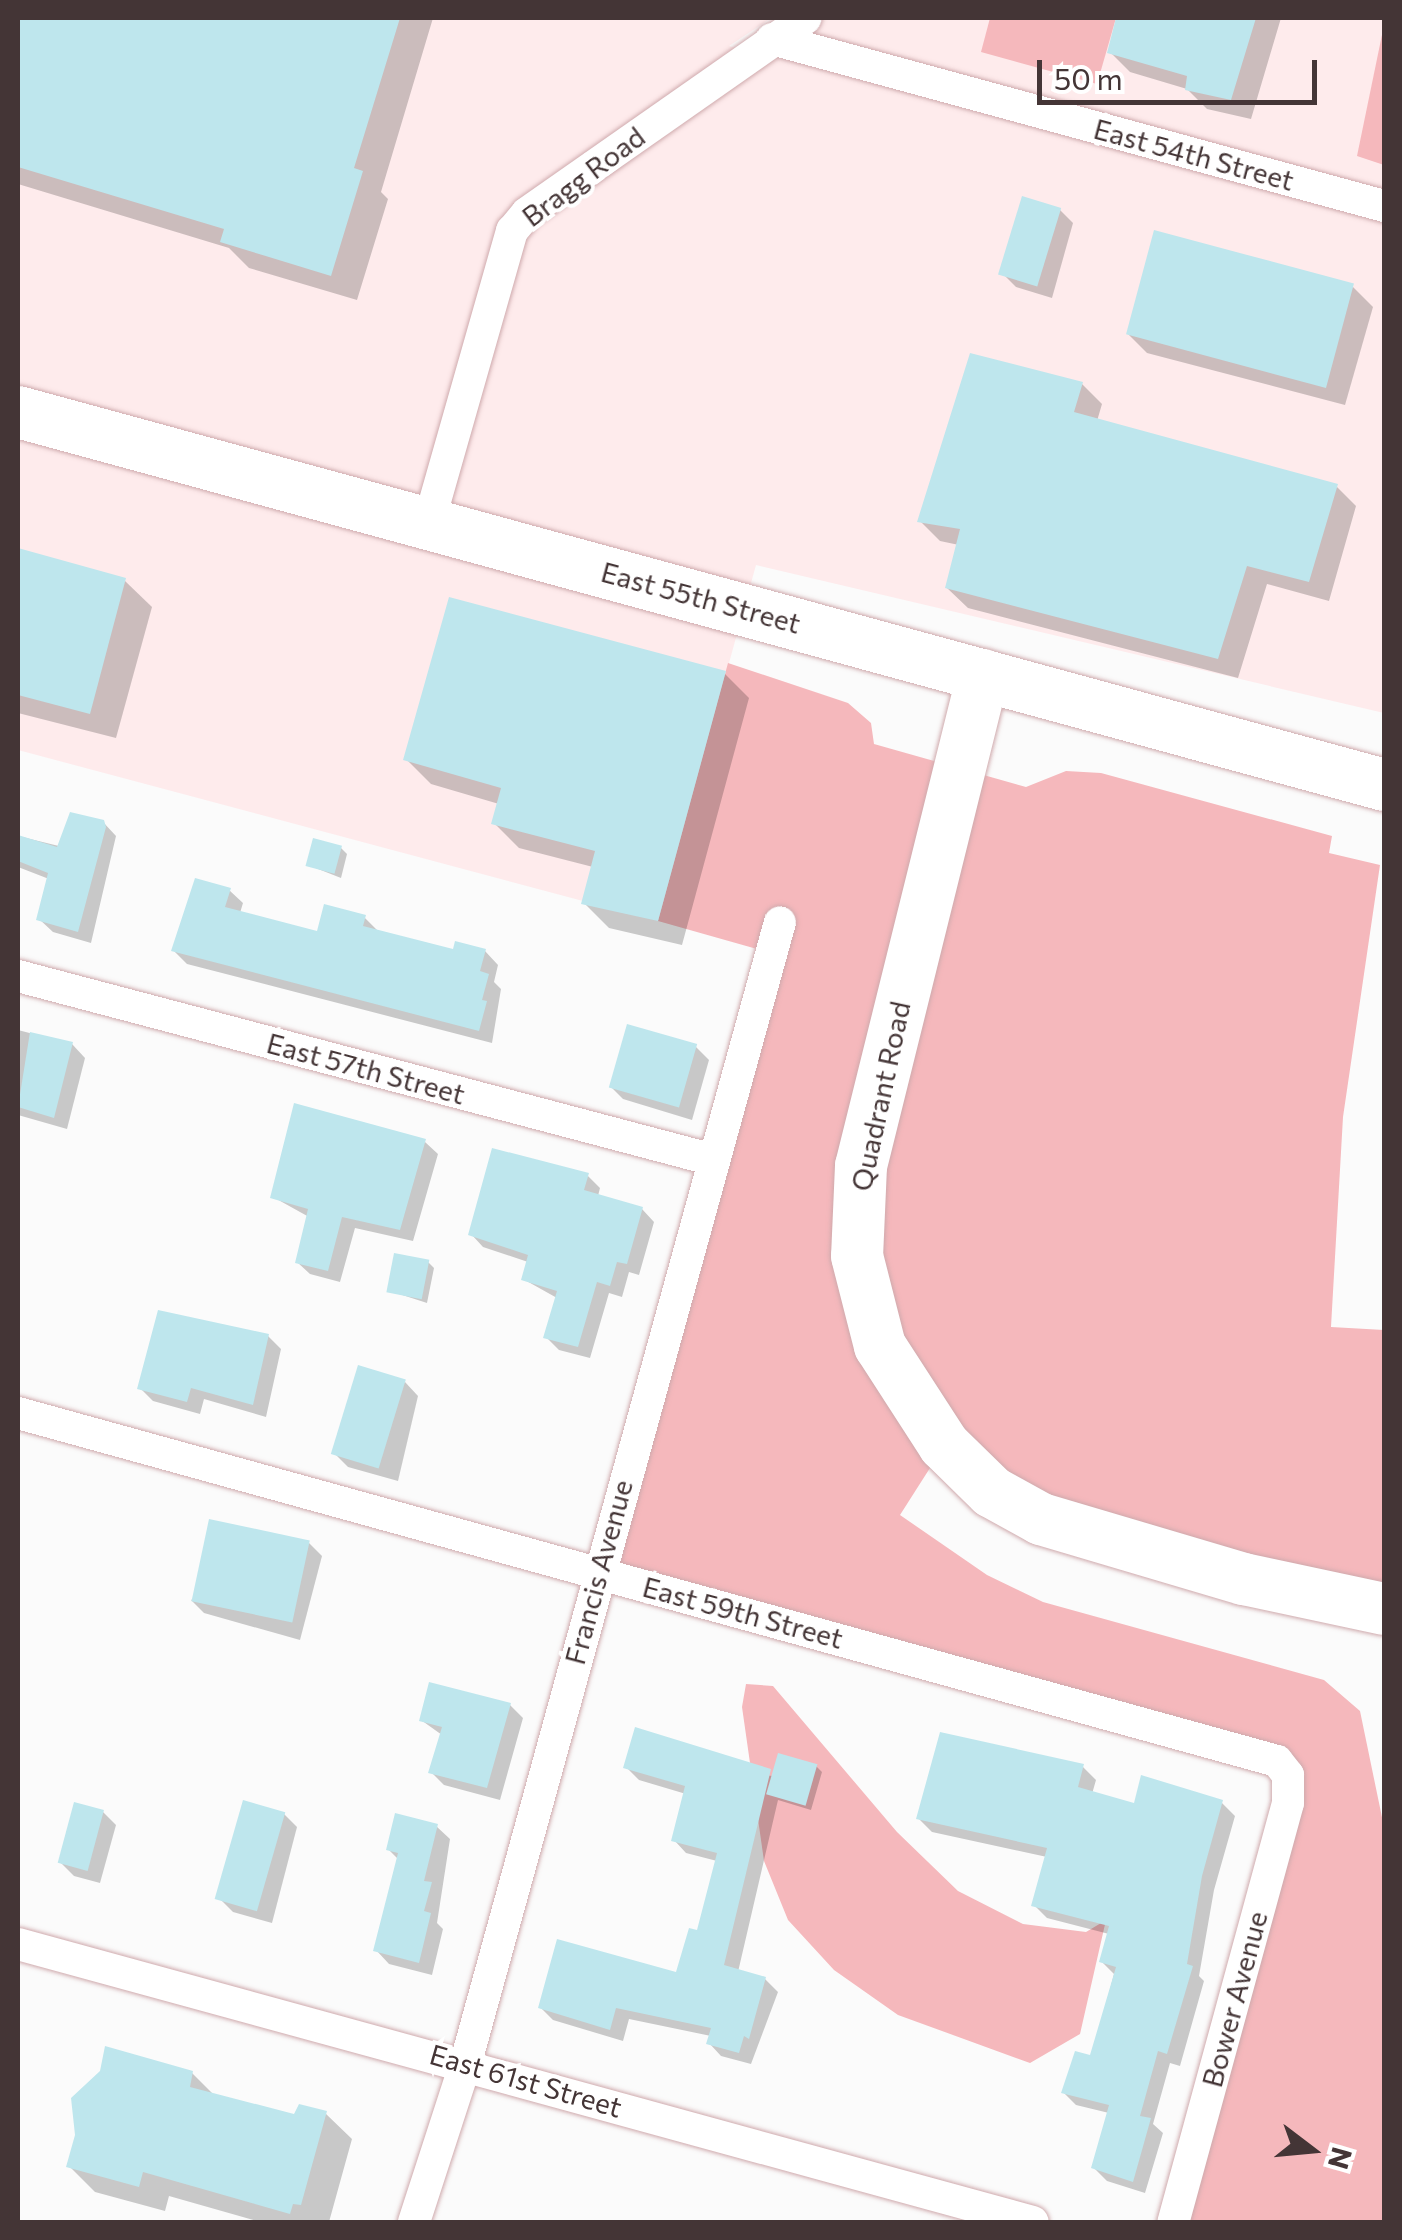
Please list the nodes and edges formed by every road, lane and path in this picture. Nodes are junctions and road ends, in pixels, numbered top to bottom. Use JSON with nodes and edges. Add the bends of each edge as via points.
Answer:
{"nodes":[{"id":1,"x":805,"y":18,"type":"edge"},
{"id":2,"x":772,"y":39,"type":"junction"},
{"id":3,"x":1384,"y":206,"type":"edge"},
{"id":4,"x":18,"y":412,"type":"edge"},
{"id":5,"x":429,"y":522,"type":"junction"},
{"id":6,"x":982,"y":675,"type":"junction"},
{"id":7,"x":1365,"y":780,"type":"edge"},
{"id":8,"x":780,"y":922,"type":"dead end"},
{"id":9,"x":18,"y":976,"type":"edge"},
{"id":10,"x":714,"y":1160,"type":"junction"},
{"id":11,"x":18,"y":1413,"type":"edge"},
{"id":12,"x":596,"y":1572,"type":"junction"},
{"id":13,"x":1384,"y":1609,"type":"edge"},
{"id":14,"x":1288,"y":1775,"type":"joint"},
{"id":15,"x":18,"y":1944,"type":"edge"},
{"id":16,"x":466,"y":2062,"type":"junction"},
{"id":17,"x":970,"y":2215,"type":"edge"},
{"id":18,"x":414,"y":2222,"type":"edge"},
{"id":19,"x":1033,"y":2222,"type":"edge"},
{"id":20,"x":1172,"y":2222,"type":"edge"}],
"edges":[{"from":1,"to":2,"type":"street","name":"Bragg Road"},
{"from":2,"to":3,"type":"street","name":"East 54th Street"},
{"from":2,"to":5,"type":"street","name":"Bragg Road","via":[[527,213],[512,231]]},
{"from":4,"to":5,"type":"main road","name":"East 55th Street"},
{"from":5,"to":6,"type":"main road","name":"East 55th Street"},
{"from":6,"to":7,"type":"main road","name":"East 55th Street"},
{"from":6,"to":13,"type":"main road","name":"Quadrant Road","via":[[861,1166],[857,1256],[880,1346],[944,1446],[992,1492],[1042,1518],[1244,1578]]},
{"from":8,"to":10,"type":"street","name":"Francis Avenue"},
{"from":9,"to":10,"type":"street","name":"East 57th Street"},
{"from":10,"to":12,"type":"street","name":"Francis Avenue"},
{"from":11,"to":12,"type":"street","name":"East 59th Street"},
{"from":12,"to":14,"type":"street","name":"East 59th Street","via":[[1254,1752],[1277,1761]]},
{"from":12,"to":16,"type":"street","name":"Francis Avenue"},
{"from":14,"to":20,"type":"street","name":"Bower Avenue","via":[[1288,1803]]},
{"from":15,"to":16,"type":"street","name":"East 61st Street"},
{"from":16,"to":17,"type":"street","name":"East 61st Street"},
{"from":16,"to":18,"type":"street","name":"Francis Avenue"},
{"from":17,"to":19,"type":"street","name":"East 61st Street"}]}
